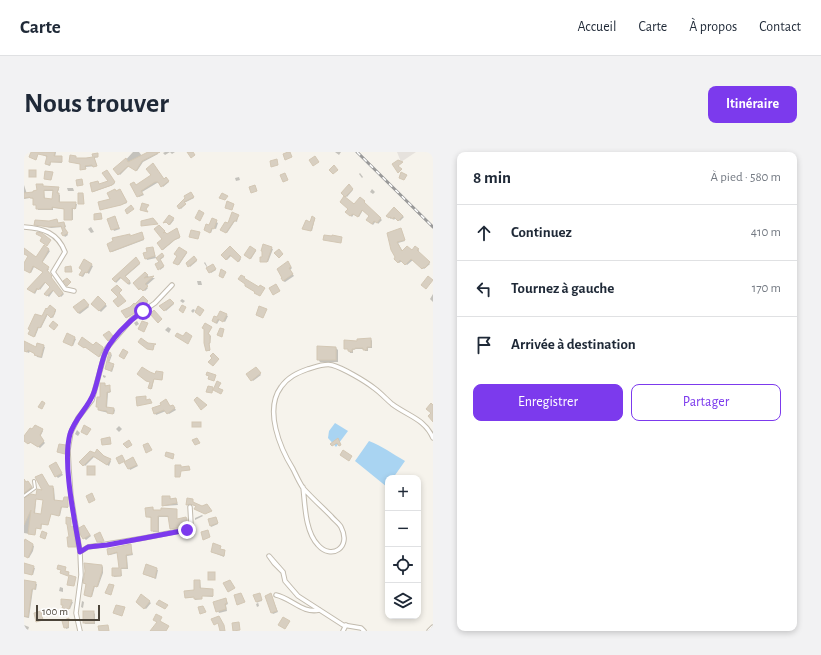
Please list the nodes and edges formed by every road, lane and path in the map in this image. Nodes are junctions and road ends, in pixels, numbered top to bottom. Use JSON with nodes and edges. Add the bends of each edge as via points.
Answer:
{"nodes":[{"id":1,"x":24,"y":227,"type":"edge"},
{"id":2,"x":172,"y":285,"type":"dead end"},
{"id":3,"x":74,"y":291,"type":"dead end"},
{"id":4,"x":433,"y":438,"type":"edge"},
{"id":5,"x":34,"y":481,"type":"dead end"},
{"id":6,"x":303,"y":487,"type":"junction"},
{"id":7,"x":24,"y":496,"type":"edge"},
{"id":8,"x":190,"y":508,"type":"dead end"},
{"id":9,"x":80,"y":552,"type":"junction"},
{"id":10,"x":283,"y":572,"type":"dead end"},
{"id":11,"x":276,"y":595,"type":"dead end"},
{"id":12,"x":319,"y":610,"type":"junction"},
{"id":13,"x":346,"y":625,"type":"junction"},
{"id":14,"x":433,"y":626,"type":"edge"},
{"id":15,"x":357,"y":629,"type":"edge"},
{"id":16,"x":80,"y":631,"type":"edge"},
{"id":17,"x":343,"y":631,"type":"edge"},
{"id":18,"x":364,"y":631,"type":"edge"},
{"id":19,"x":429,"y":631,"type":"edge"}],
"edges":[{"from":1,"to":3,"type":"street","via":[[41,229],[57,239],[65,252],[53,272],[65,289]]},
{"from":2,"to":9,"type":"street","via":[[155,303],[132,319],[106,349],[92,400],[70,432],[68,450],[71,496]]},
{"from":4,"to":6,"type":"street","via":[[426,426],[386,400],[358,377],[331,364],[298,372],[287,379],[277,393],[274,418],[279,441]]},
{"from":5,"to":7,"type":"lane","via":[[35,488]]},
{"from":6,"to":6,"type":"street","via":[[341,526],[344,539],[342,548],[330,551],[322,549],[314,541],[306,513]]},
{"from":8,"to":9,"type":"street","via":[[189,529],[88,547]]},
{"from":9,"to":16,"type":"street","via":[[81,582],[76,613]]},
{"from":10,"to":12,"type":"street","via":[[285,581],[298,596]]},
{"from":11,"to":12,"type":"street","via":[[305,609]]},
{"from":12,"to":13,"type":"street"},
{"from":13,"to":15,"type":"street"},
{"from":13,"to":17,"type":"street"},
{"from":14,"to":19,"type":"street"},
{"from":15,"to":18,"type":"street","via":[[361,628]]}]}
